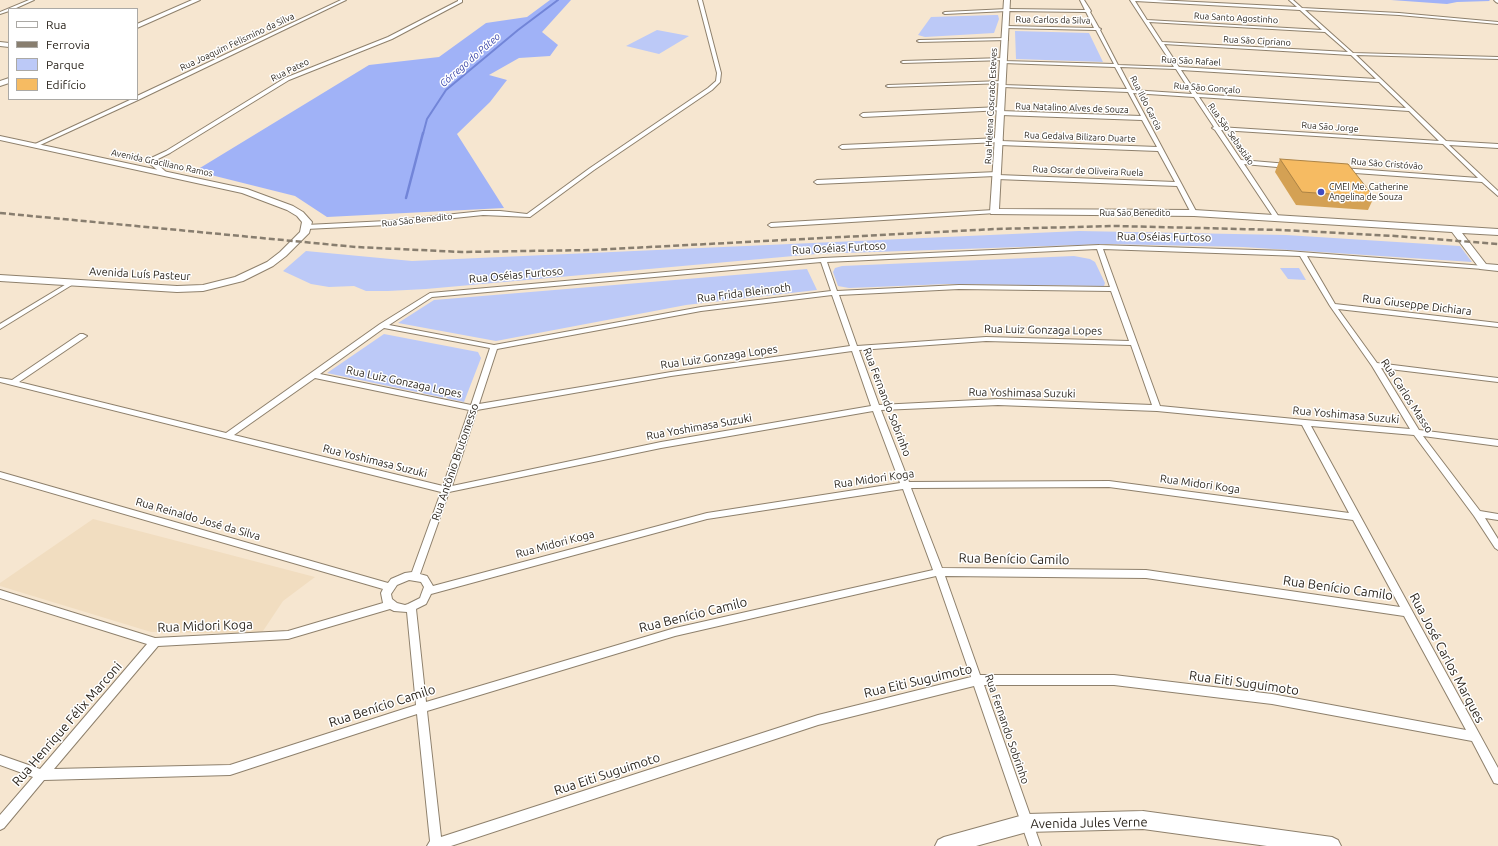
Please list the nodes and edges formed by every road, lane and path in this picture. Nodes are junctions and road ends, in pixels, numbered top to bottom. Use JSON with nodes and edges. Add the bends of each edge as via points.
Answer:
{"nodes":[{"id":1,"x":32,"y":0,"type":"edge"},
{"id":2,"x":197,"y":0,"type":"edge"},
{"id":3,"x":344,"y":0,"type":"edge"},
{"id":4,"x":460,"y":0,"type":"edge"},
{"id":5,"x":700,"y":0,"type":"edge"},
{"id":6,"x":1007,"y":0,"type":"edge"},
{"id":7,"x":1082,"y":0,"type":"edge"},
{"id":8,"x":1133,"y":0,"type":"edge"},
{"id":9,"x":1291,"y":0,"type":"edge"},
{"id":10,"x":12,"y":8,"type":"edge"},
{"id":11,"x":1300,"y":9,"type":"junction"},
{"id":12,"x":1007,"y":10,"type":"junction"},
{"id":13,"x":1089,"y":11,"type":"junction"},
{"id":14,"x":944,"y":12,"type":"dead end"},
{"id":15,"x":1146,"y":21,"type":"junction"},
{"id":16,"x":1498,"y":23,"type":"edge"},
{"id":17,"x":138,"y":26,"type":"edge"},
{"id":18,"x":1006,"y":27,"type":"junction"},
{"id":19,"x":1099,"y":30,"type":"junction"},
{"id":20,"x":1326,"y":31,"type":"junction"},
{"id":21,"x":1006,"y":39,"type":"junction"},
{"id":22,"x":919,"y":41,"type":"dead end"},
{"id":23,"x":1162,"y":43,"type":"junction"},
{"id":24,"x":1352,"y":54,"type":"junction"},
{"id":25,"x":1498,"y":58,"type":"edge"},
{"id":26,"x":1004,"y":61,"type":"junction"},
{"id":27,"x":903,"y":62,"type":"dead end"},
{"id":28,"x":1117,"y":66,"type":"junction"},
{"id":29,"x":1176,"y":68,"type":"junction"},
{"id":30,"x":1378,"y":81,"type":"junction"},
{"id":31,"x":1003,"y":84,"type":"junction"},
{"id":32,"x":888,"y":86,"type":"dead end"},
{"id":33,"x":1130,"y":91,"type":"junction"},
{"id":34,"x":1195,"y":96,"type":"junction"},
{"id":35,"x":138,"y":98,"type":"edge"},
{"id":36,"x":134,"y":100,"type":"edge"},
{"id":37,"x":1410,"y":110,"type":"junction"},
{"id":38,"x":1001,"y":111,"type":"junction"},
{"id":39,"x":863,"y":115,"type":"dead end"},
{"id":40,"x":1143,"y":118,"type":"junction"},
{"id":41,"x":1215,"y":128,"type":"junction"},
{"id":42,"x":0,"y":138,"type":"edge"},
{"id":43,"x":1000,"y":141,"type":"junction"},
{"id":44,"x":1445,"y":143,"type":"junction"},
{"id":45,"x":36,"y":145,"type":"junction"},
{"id":46,"x":1498,"y":146,"type":"edge"},
{"id":47,"x":842,"y":147,"type":"dead end"},
{"id":48,"x":1160,"y":149,"type":"junction"},
{"id":49,"x":1241,"y":162,"type":"junction"},
{"id":50,"x":1296,"y":166,"type":"edge"},
{"id":51,"x":1335,"y":169,"type":"edge"},
{"id":52,"x":164,"y":173,"type":"junction"},
{"id":53,"x":997,"y":175,"type":"junction"},
{"id":54,"x":1484,"y":180,"type":"junction"},
{"id":55,"x":817,"y":182,"type":"dead end"},
{"id":56,"x":1179,"y":184,"type":"junction"},
{"id":57,"x":1498,"y":194,"type":"edge"},
{"id":58,"x":994,"y":212,"type":"junction"},
{"id":59,"x":1194,"y":213,"type":"junction"},
{"id":60,"x":1276,"y":217,"type":"junction"},
{"id":61,"x":771,"y":225,"type":"dead end"},
{"id":62,"x":306,"y":228,"type":"junction"},
{"id":63,"x":1455,"y":229,"type":"junction"},
{"id":64,"x":1498,"y":232,"type":"edge"},
{"id":65,"x":1099,"y":247,"type":"junction"},
{"id":66,"x":1302,"y":254,"type":"junction"},
{"id":67,"x":823,"y":260,"type":"junction"},
{"id":68,"x":1483,"y":267,"type":"junction"},
{"id":69,"x":1498,"y":268,"type":"edge"},
{"id":70,"x":0,"y":278,"type":"edge"},
{"id":71,"x":73,"y":282,"type":"junction"},
{"id":72,"x":1113,"y":288,"type":"junction"},
{"id":73,"x":834,"y":293,"type":"junction"},
{"id":74,"x":1333,"y":306,"type":"junction"},
{"id":75,"x":1498,"y":325,"type":"edge"},
{"id":76,"x":383,"y":326,"type":"junction"},
{"id":77,"x":0,"y":327,"type":"edge"},
{"id":78,"x":83,"y":336,"type":"dead end"},
{"id":79,"x":1133,"y":343,"type":"junction"},
{"id":80,"x":494,"y":347,"type":"junction"},
{"id":81,"x":854,"y":348,"type":"junction"},
{"id":82,"x":1375,"y":365,"type":"junction"},
{"id":83,"x":313,"y":375,"type":"junction"},
{"id":84,"x":0,"y":380,"type":"edge"},
{"id":85,"x":1498,"y":380,"type":"edge"},
{"id":86,"x":13,"y":383,"type":"junction"},
{"id":87,"x":473,"y":408,"type":"junction"},
{"id":88,"x":876,"y":408,"type":"junction"},
{"id":89,"x":1157,"y":408,"type":"junction"},
{"id":90,"x":1306,"y":423,"type":"junction"},
{"id":91,"x":1416,"y":432,"type":"junction"},
{"id":92,"x":227,"y":436,"type":"junction"},
{"id":93,"x":1498,"y":443,"type":"edge"},
{"id":94,"x":0,"y":475,"type":"edge"},
{"id":95,"x":906,"y":485,"type":"junction"},
{"id":96,"x":446,"y":490,"type":"junction"},
{"id":97,"x":1477,"y":514,"type":"junction"},
{"id":98,"x":1355,"y":517,"type":"junction"},
{"id":99,"x":1498,"y":517,"type":"edge"},
{"id":100,"x":1498,"y":546,"type":"edge"},
{"id":101,"x":939,"y":572,"type":"junction"},
{"id":102,"x":415,"y":576,"type":"junction"},
{"id":103,"x":389,"y":587,"type":"junction"},
{"id":104,"x":429,"y":591,"type":"junction"},
{"id":105,"x":0,"y":594,"type":"edge"},
{"id":106,"x":390,"y":605,"type":"junction"},
{"id":107,"x":412,"y":607,"type":"junction"},
{"id":108,"x":1407,"y":612,"type":"junction"},
{"id":109,"x":155,"y":642,"type":"junction"},
{"id":110,"x":978,"y":680,"type":"junction"},
{"id":111,"x":422,"y":708,"type":"junction"},
{"id":112,"x":1475,"y":738,"type":"junction"},
{"id":113,"x":0,"y":760,"type":"edge"},
{"id":114,"x":42,"y":774,"type":"junction"},
{"id":115,"x":1498,"y":779,"type":"edge"},
{"id":116,"x":1027,"y":823,"type":"junction"},
{"id":117,"x":0,"y":824,"type":"edge"},
{"id":118,"x":435,"y":846,"type":"edge"},
{"id":119,"x":944,"y":846,"type":"edge"},
{"id":120,"x":1035,"y":846,"type":"edge"},
{"id":121,"x":1332,"y":846,"type":"edge"}],
"edges":[{"from":1,"to":10,"type":"street"},
{"from":2,"to":17,"type":"street"},
{"from":3,"to":35,"type":"street","name":"Rua Joaquim Felismino da Silva"},
{"from":4,"to":52,"type":"street","name":"Rua Pateo","via":[[390,38],[281,82],[168,152],[150,160]]},
{"from":5,"to":62,"type":"street","name":"Rua São Benedito","via":[[719,73],[718,81],[528,216],[483,213]]},
{"from":6,"to":12,"type":"street","name":"Rua Helena Coscrato Esteves"},
{"from":7,"to":13,"type":"street","name":"Rua Ildo Garcia"},
{"from":8,"to":11,"type":"street"},
{"from":8,"to":15,"type":"street","name":"Rua São Sebastião"},
{"from":9,"to":11,"type":"street"},
{"from":11,"to":16,"type":"street"},
{"from":11,"to":20,"type":"street"},
{"from":12,"to":13,"type":"street"},
{"from":12,"to":14,"type":"street"},
{"from":12,"to":18,"type":"street","name":"Rua Helena Coscrato Esteves"},
{"from":13,"to":19,"type":"street","name":"Rua Ildo Garcia"},
{"from":15,"to":20,"type":"street","name":"Rua Santo Agostinho"},
{"from":15,"to":23,"type":"street","name":"Rua São Sebastião"},
{"from":18,"to":19,"type":"street","name":"Rua Carlos da Silva"},
{"from":18,"to":21,"type":"street","name":"Rua Helena Coscrato Esteves"},
{"from":19,"to":28,"type":"street","name":"Rua Ildo Garcia"},
{"from":20,"to":24,"type":"street"},
{"from":21,"to":22,"type":"street"},
{"from":21,"to":26,"type":"street","name":"Rua Helena Coscrato Esteves"},
{"from":23,"to":24,"type":"street","name":"Rua São Cipriano"},
{"from":23,"to":29,"type":"street","name":"Rua São Sebastião"},
{"from":24,"to":25,"type":"street","name":"Rua São Cipriano"},
{"from":24,"to":30,"type":"street"},
{"from":26,"to":27,"type":"street","name":"Rua São Rafael"},
{"from":26,"to":28,"type":"street","name":"Rua São Rafael"},
{"from":26,"to":31,"type":"street","name":"Rua Helena Coscrato Esteves"},
{"from":28,"to":29,"type":"street","name":"Rua São Rafael"},
{"from":28,"to":33,"type":"street","name":"Rua Ildo Garcia"},
{"from":29,"to":30,"type":"street","name":"Rua São Rafael"},
{"from":29,"to":34,"type":"street","name":"Rua São Sebastião"},
{"from":30,"to":37,"type":"street"},
{"from":31,"to":32,"type":"street","name":"Rua São Gonçalo"},
{"from":31,"to":33,"type":"street","name":"Rua São Gonçalo"},
{"from":31,"to":38,"type":"street","name":"Rua Helena Coscrato Esteves"},
{"from":33,"to":34,"type":"street","name":"Rua São Gonçalo"},
{"from":33,"to":40,"type":"street","name":"Rua Ildo Garcia"},
{"from":34,"to":37,"type":"street","name":"Rua São Gonçalo"},
{"from":34,"to":41,"type":"street","name":"Rua São Sebastião"},
{"from":36,"to":45,"type":"street","name":"Rua Joaquim Felismino da Silva"},
{"from":37,"to":44,"type":"street"},
{"from":38,"to":39,"type":"street","name":"Rua Natalino Alves de Souza"},
{"from":38,"to":40,"type":"street","name":"Rua Natalino Alves de Souza"},
{"from":38,"to":43,"type":"street","name":"Rua Helena Coscrato Esteves"},
{"from":40,"to":48,"type":"street","name":"Rua Ildo Garcia"},
{"from":41,"to":44,"type":"street","name":"Rua São Jorge"},
{"from":41,"to":49,"type":"street","name":"Rua São Sebastião"},
{"from":42,"to":45,"type":"street","name":"Avenida Graciliano Ramos"},
{"from":43,"to":47,"type":"street","name":"Rua Gedalva Bilizaro Duarte"},
{"from":43,"to":48,"type":"street","name":"Rua Gedalva Bilizaro Duarte"},
{"from":43,"to":53,"type":"street","name":"Rua Helena Coscrato Esteves"},
{"from":44,"to":46,"type":"street","name":"Rua São Jorge"},
{"from":44,"to":54,"type":"street"},
{"from":45,"to":52,"type":"street","name":"Avenida Graciliano Ramos"},
{"from":48,"to":56,"type":"street","name":"Rua Ildo Garcia"},
{"from":49,"to":50,"type":"street"},
{"from":49,"to":60,"type":"street","name":"Rua São Sebastião"},
{"from":51,"to":54,"type":"street","name":"Rua São Cristóvão"},
{"from":52,"to":62,"type":"street","name":"Avenida Graciliano Ramos","via":[[278,203],[305,218]]},
{"from":53,"to":55,"type":"street","name":"Rua Oscar de Oliveira Ruela"},
{"from":53,"to":56,"type":"street","name":"Rua Oscar de Oliveira Ruela"},
{"from":53,"to":58,"type":"street","name":"Rua Helena Coscrato Esteves"},
{"from":54,"to":57,"type":"street"},
{"from":56,"to":59,"type":"street","name":"Rua Ildo Garcia"},
{"from":58,"to":59,"type":"street","name":"Rua São Benedito"},
{"from":58,"to":61,"type":"street","name":"Rua São Benedito"},
{"from":59,"to":60,"type":"street","name":"Rua São Benedito"},
{"from":60,"to":63,"type":"street","name":"Rua São Benedito"},
{"from":62,"to":71,"type":"street","name":"Avenida Luís Pasteur","via":[[283,254],[270,264],[251,274],[203,288],[177,289]]},
{"from":63,"to":64,"type":"street","name":"Rua São Benedito"},
{"from":63,"to":68,"type":"street"},
{"from":65,"to":66,"type":"street","name":"Rua Oséias Furtoso"},
{"from":65,"to":67,"type":"street","name":"Rua Oséias Furtoso"},
{"from":65,"to":72,"type":"street"},
{"from":66,"to":68,"type":"street","name":"Rua Oséias Furtoso"},
{"from":66,"to":74,"type":"street","name":"Rua Carlos Masso"},
{"from":67,"to":73,"type":"street","name":"Rua Fernando Sobrinho"},
{"from":67,"to":76,"type":"street","name":"Rua Oséias Furtoso","via":[[430,295]]},
{"from":68,"to":69,"type":"street","name":"Rua Oséias Furtoso"},
{"from":70,"to":71,"type":"street","name":"Avenida Luís Pasteur"},
{"from":71,"to":77,"type":"street"},
{"from":72,"to":73,"type":"street","name":"Rua Frida Bleinroth","via":[[959,287]]},
{"from":72,"to":79,"type":"street"},
{"from":73,"to":80,"type":"street","name":"Rua Frida Bleinroth","via":[[701,309]]},
{"from":73,"to":81,"type":"street","name":"Rua Fernando Sobrinho"},
{"from":74,"to":75,"type":"street","name":"Rua Giuseppe Dichiara"},
{"from":74,"to":82,"type":"street","name":"Rua Carlos Masso"},
{"from":76,"to":80,"type":"street","name":"Rua Frida Bleinroth"},
{"from":76,"to":83,"type":"street","name":"Rua Oséias Furtoso"},
{"from":78,"to":86,"type":"street"},
{"from":79,"to":81,"type":"street","name":"Rua Luiz Gonzaga Lopes","via":[[986,339]]},
{"from":79,"to":89,"type":"street"},
{"from":80,"to":87,"type":"street","name":"Rua Antônio Brutomesso"},
{"from":81,"to":87,"type":"street","name":"Rua Luiz Gonzaga Lopes","via":[[671,374]]},
{"from":81,"to":88,"type":"street","name":"Rua Fernando Sobrinho"},
{"from":82,"to":85,"type":"street"},
{"from":82,"to":91,"type":"street","name":"Rua Carlos Masso"},
{"from":83,"to":87,"type":"street","name":"Rua Luiz Gonzaga Lopes"},
{"from":83,"to":92,"type":"street","name":"Rua Oséias Furtoso"},
{"from":84,"to":86,"type":"street","name":"Rua Yoshimasa Suzuki"},
{"from":86,"to":92,"type":"street","name":"Rua Yoshimasa Suzuki"},
{"from":87,"to":96,"type":"street","name":"Rua Antônio Brutomesso"},
{"from":88,"to":89,"type":"street","name":"Rua Yoshimasa Suzuki","via":[[998,402]]},
{"from":88,"to":95,"type":"street","name":"Rua Fernando Sobrinho"},
{"from":88,"to":96,"type":"street","name":"Rua Yoshimasa Suzuki","via":[[661,445]]},
{"from":89,"to":90,"type":"street","name":"Rua Yoshimasa Suzuki"},
{"from":90,"to":91,"type":"street","name":"Rua Yoshimasa Suzuki"},
{"from":90,"to":98,"type":"street","name":"Rua José Carlos Marques"},
{"from":91,"to":93,"type":"street","name":"Rua Yoshimasa Suzuki"},
{"from":91,"to":97,"type":"street","name":"Rua Carlos Masso"},
{"from":92,"to":96,"type":"street","name":"Rua Yoshimasa Suzuki"},
{"from":94,"to":103,"type":"street","name":"Rua Reinaldo José da Silva"},
{"from":95,"to":98,"type":"street","name":"Rua Midori Koga","via":[[1109,484]]},
{"from":95,"to":101,"type":"street","name":"Rua Fernando Sobrinho"},
{"from":95,"to":104,"type":"street","name":"Rua Midori Koga","via":[[707,516]]},
{"from":96,"to":102,"type":"street","name":"Rua Antônio Brutomesso"},
{"from":97,"to":99,"type":"street"},
{"from":97,"to":100,"type":"street","name":"Rua Carlos Masso"},
{"from":98,"to":108,"type":"street","name":"Rua José Carlos Marques"},
{"from":101,"to":108,"type":"street","name":"Rua Benício Camilo","via":[[1146,574]]},
{"from":101,"to":110,"type":"street","name":"Rua Fernando Sobrinho"},
{"from":101,"to":111,"type":"street","name":"Rua Benício Camilo","via":[[675,632]]},
{"from":102,"to":103,"type":"street","via":[[401,578]]},
{"from":102,"to":104,"type":"street","via":[[427,582]]},
{"from":103,"to":106,"type":"street","via":[[386,597]]},
{"from":104,"to":107,"type":"street","via":[[423,601]]},
{"from":105,"to":109,"type":"street","name":"Rua Midori Koga"},
{"from":106,"to":107,"type":"street","via":[[399,609]]},
{"from":106,"to":109,"type":"street","name":"Rua Midori Koga","via":[[288,635]]},
{"from":107,"to":111,"type":"street"},
{"from":108,"to":112,"type":"street","name":"Rua José Carlos Marques"},
{"from":109,"to":114,"type":"street","name":"Rua Henrique Félix Marconi"},
{"from":110,"to":112,"type":"street","name":"Rua Eiti Suguimoto","via":[[1122,681],[1272,699]]},
{"from":110,"to":116,"type":"street","name":"Rua Fernando Sobrinho"},
{"from":110,"to":118,"type":"street","name":"Rua Eiti Suguimoto","via":[[818,720]]},
{"from":111,"to":114,"type":"street","name":"Rua Benício Camilo","via":[[230,770]]},
{"from":111,"to":118,"type":"street"},
{"from":112,"to":115,"type":"street","name":"Rua José Carlos Marques"},
{"from":113,"to":114,"type":"street","name":"Rua Benício Camilo"},
{"from":114,"to":117,"type":"street","name":"Rua Henrique Félix Marconi"},
{"from":116,"to":119,"type":"street","name":"Avenida Jules Verne"},
{"from":116,"to":120,"type":"street","name":"Rua Fernando Sobrinho"},
{"from":116,"to":121,"type":"street","name":"Avenida Jules Verne","via":[[1142,820]]}]}
